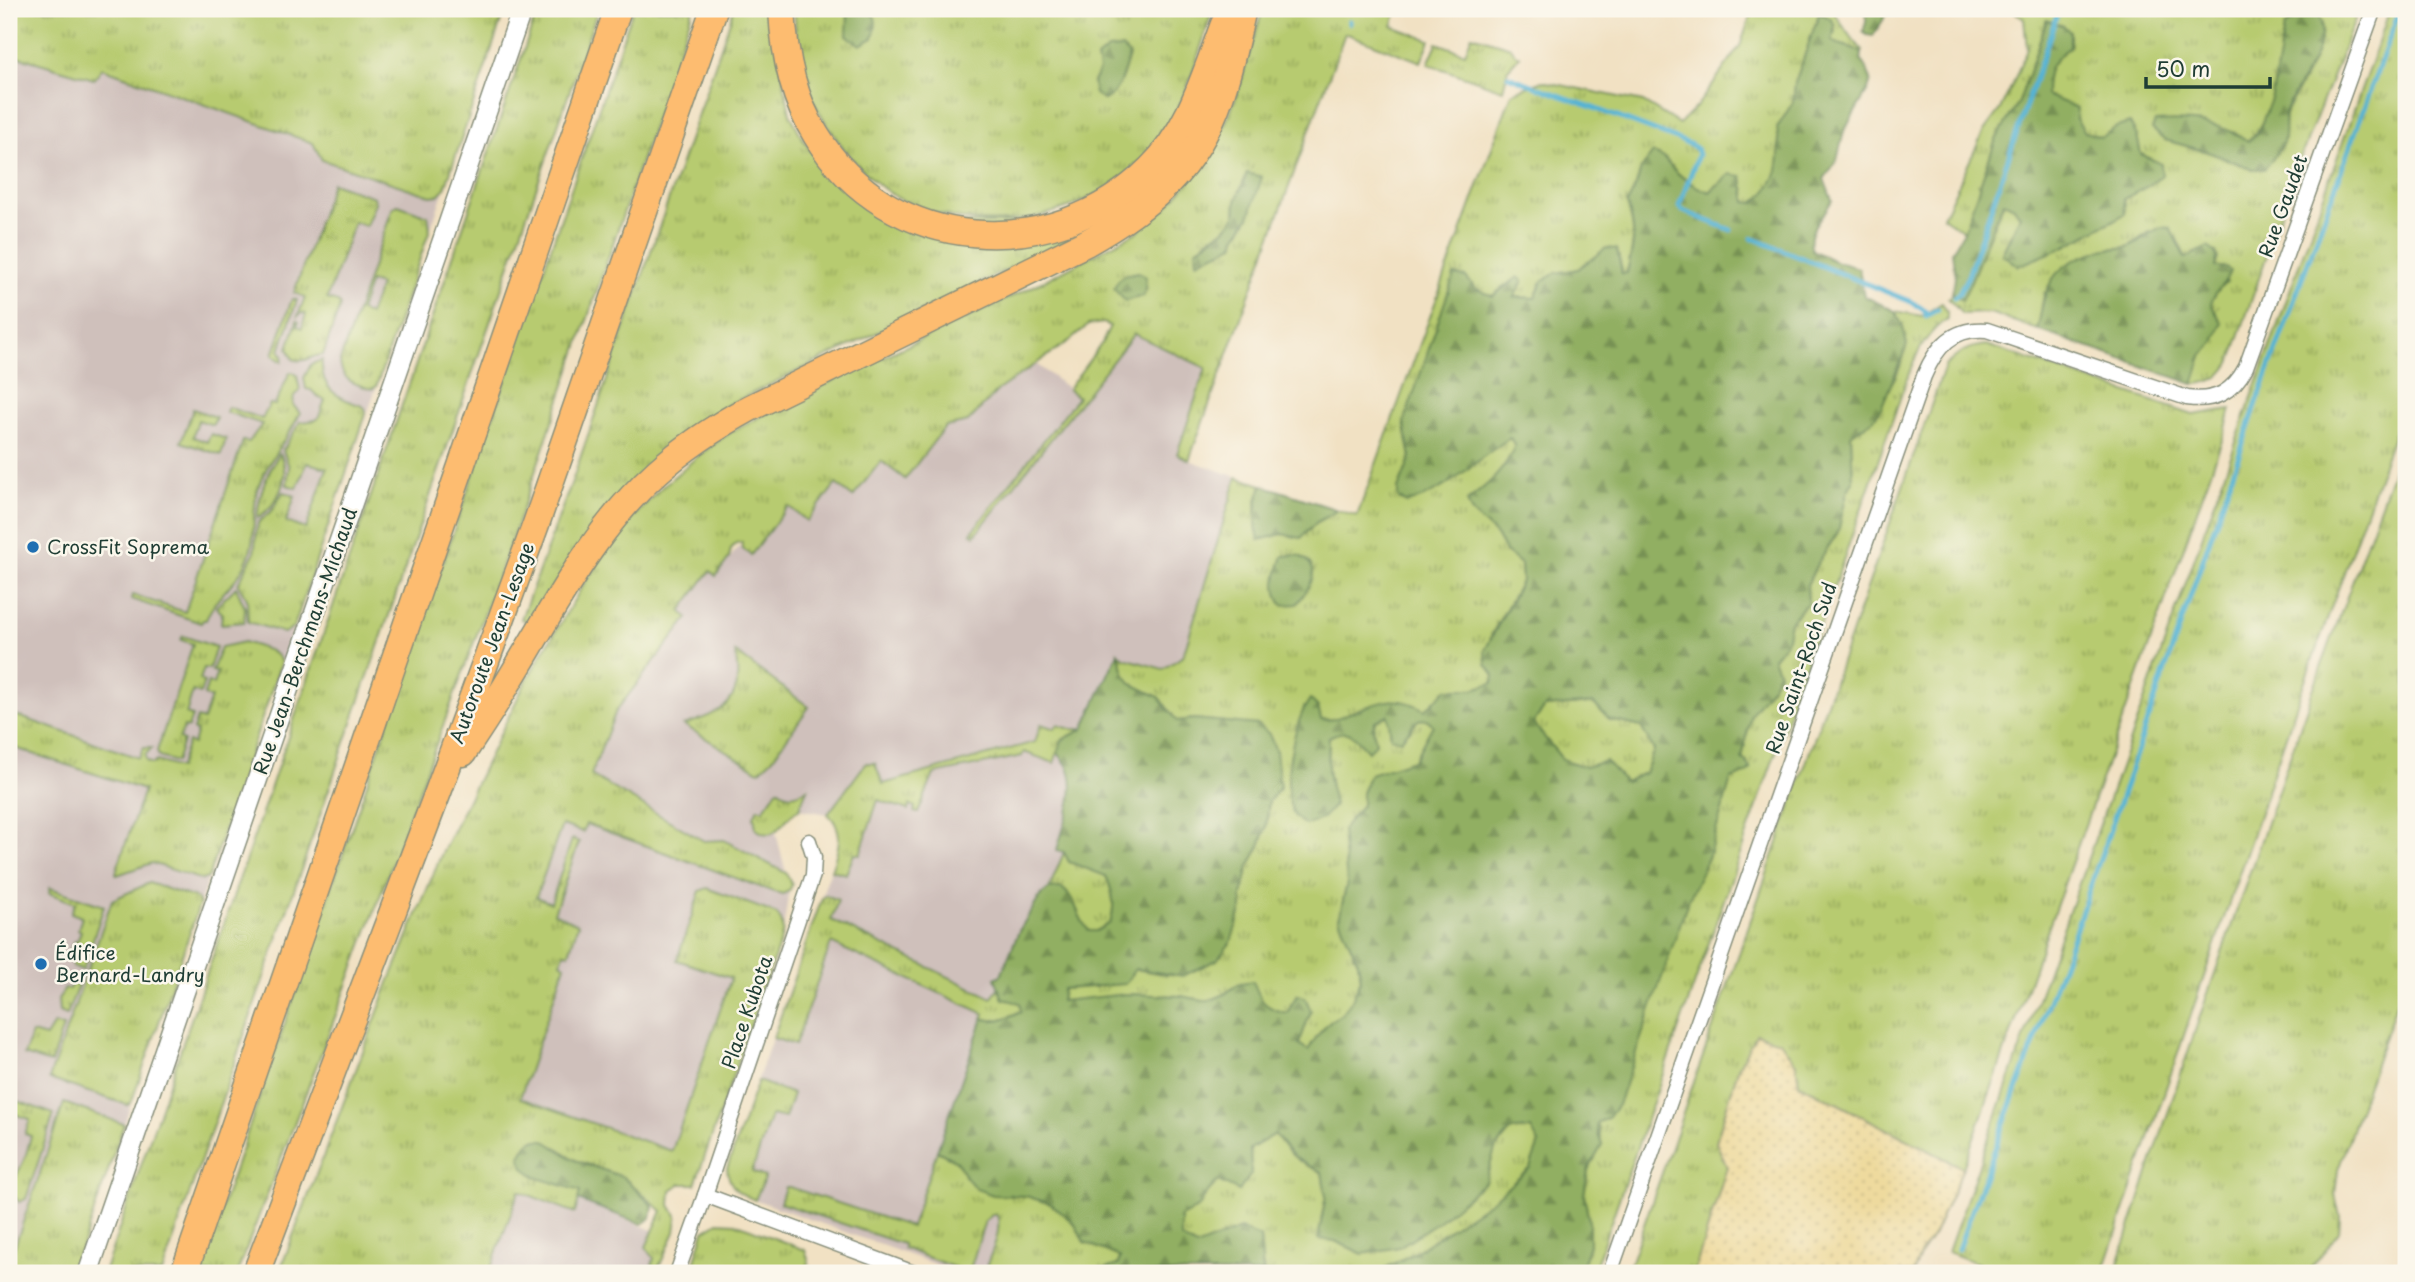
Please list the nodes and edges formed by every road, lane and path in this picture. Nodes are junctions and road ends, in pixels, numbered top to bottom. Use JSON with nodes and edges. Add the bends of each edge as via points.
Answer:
{"nodes":[{"id":1,"x":522,"y":9,"type":"edge"},
{"id":2,"x":618,"y":9,"type":"edge"},
{"id":3,"x":714,"y":9,"type":"edge"},
{"id":4,"x":782,"y":9,"type":"edge"},
{"id":5,"x":1229,"y":9,"type":"edge"},
{"id":6,"x":1243,"y":9,"type":"edge"},
{"id":7,"x":2374,"y":9,"type":"edge"},
{"id":8,"x":2208,"y":399,"type":"joint"},
{"id":9,"x":438,"y":792,"type":"junction"},
{"id":10,"x":809,"y":841,"type":"dead end"},
{"id":11,"x":705,"y":1195,"type":"junction"},
{"id":12,"x":88,"y":1273,"type":"edge"},
{"id":13,"x":184,"y":1273,"type":"edge"},
{"id":14,"x":257,"y":1273,"type":"edge"},
{"id":15,"x":677,"y":1273,"type":"edge"},
{"id":16,"x":914,"y":1273,"type":"edge"},
{"id":17,"x":1610,"y":1273,"type":"edge"}],
"edges":[{"from":1,"to":12,"type":"street","name":"Rue Jean-Berchmans-Michaud"},
{"from":2,"to":13,"type":"highway"},
{"from":3,"to":9,"type":"highway","name":"Autoroute Jean-Lesage"},
{"from":4,"to":5,"type":"highway","via":[[786,55],[798,98],[815,134],[843,170],[880,202],[927,224],[970,233],[1006,234],[1044,229],[1083,216],[1121,194],[1151,168],[1195,101]]},
{"from":6,"to":9,"type":"highway","via":[[1222,92],[1201,139],[1180,172],[1140,210],[1054,259],[750,408],[690,445],[656,473],[577,567]]},
{"from":7,"to":8,"type":"street","name":"Rue Gaudet","via":[[2246,367],[2232,388]]},
{"from":8,"to":17,"type":"street","name":"Rue Saint-Roch Sud","via":[[2178,396],[1987,330],[1955,334],[1935,354]]},
{"from":9,"to":14,"type":"highway","name":"Autoroute Jean-Lesage"},
{"from":10,"to":11,"type":"street","name":"Place Kubota","via":[[813,875]]},
{"from":11,"to":15,"type":"street"},
{"from":11,"to":16,"type":"street"}]}
